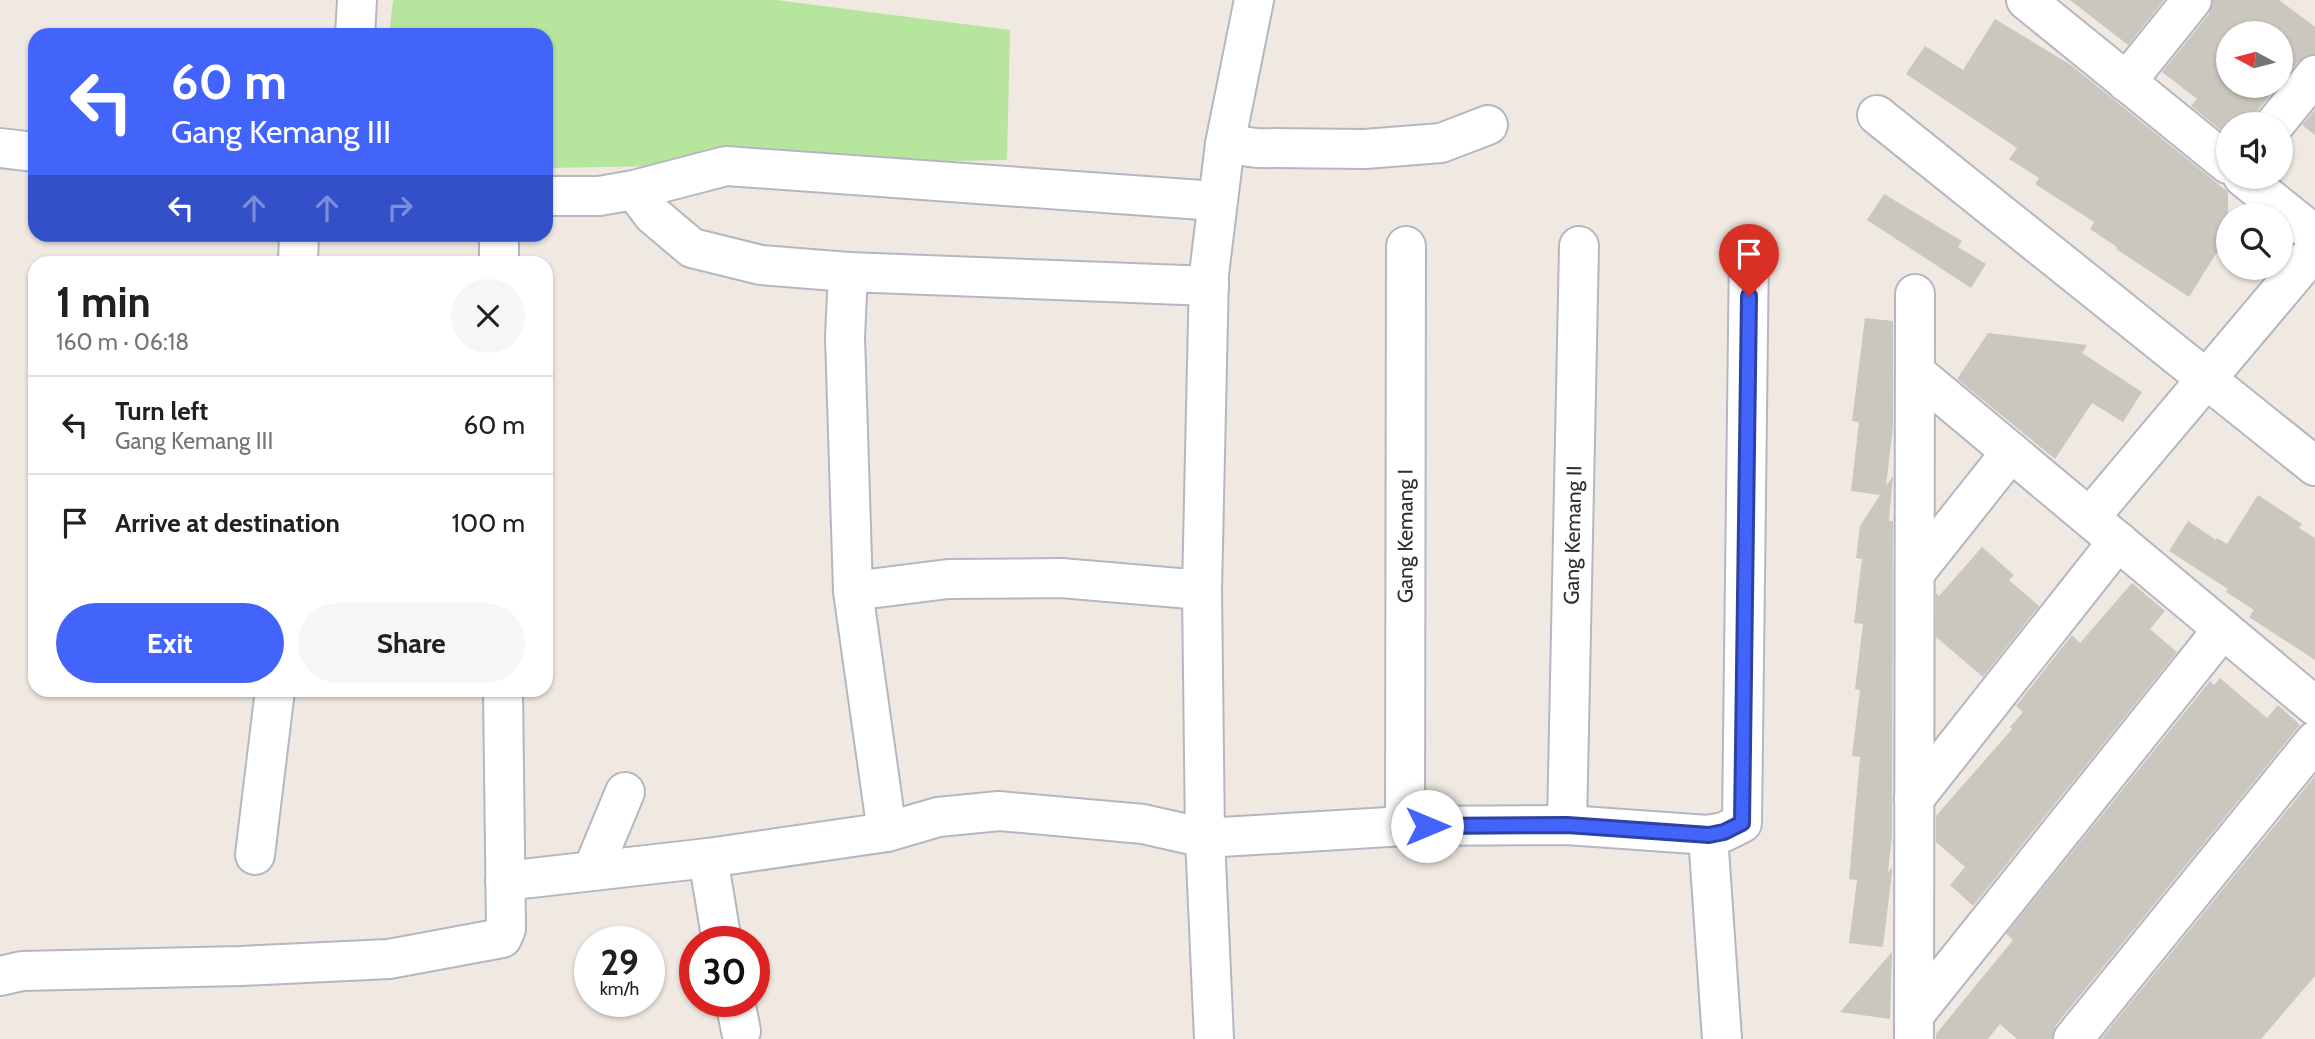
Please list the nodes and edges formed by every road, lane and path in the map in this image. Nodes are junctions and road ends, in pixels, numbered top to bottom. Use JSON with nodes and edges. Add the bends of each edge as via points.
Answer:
{"nodes":[{"id":1,"x":357,"y":0,"type":"edge"},
{"id":2,"x":1254,"y":0,"type":"edge"},
{"id":3,"x":2026,"y":0,"type":"edge"},
{"id":4,"x":2192,"y":0,"type":"edge"},
{"id":5,"x":355,"y":28,"type":"edge"},
{"id":6,"x":2315,"y":75,"type":"edge"},
{"id":7,"x":2126,"y":82,"type":"junction"},
{"id":8,"x":2285,"y":112,"type":"edge"},
{"id":9,"x":1877,"y":115,"type":"dead end"},
{"id":10,"x":1488,"y":125,"type":"dead end"},
{"id":11,"x":1225,"y":144,"type":"junction"},
{"id":12,"x":2216,"y":154,"type":"edge"},
{"id":13,"x":2258,"y":189,"type":"edge"},
{"id":14,"x":634,"y":190,"type":"junction"},
{"id":15,"x":553,"y":196,"type":"edge"},
{"id":16,"x":1216,"y":201,"type":"junction"},
{"id":17,"x":2315,"y":235,"type":"edge"},
{"id":18,"x":1406,"y":246,"type":"dead end"},
{"id":19,"x":1579,"y":246,"type":"dead end"},
{"id":20,"x":1749,"y":249,"type":"dead end"},
{"id":21,"x":2315,"y":250,"type":"edge"},
{"id":22,"x":848,"y":272,"type":"junction"},
{"id":23,"x":1209,"y":286,"type":"junction"},
{"id":24,"x":1915,"y":294,"type":"dead end"},
{"id":25,"x":1915,"y":372,"type":"junction"},
{"id":26,"x":2206,"y":377,"type":"junction"},
{"id":27,"x":2011,"y":452,"type":"junction"},
{"id":28,"x":2315,"y":466,"type":"edge"},
{"id":29,"x":2104,"y":529,"type":"junction"},
{"id":30,"x":1915,"y":573,"type":"junction"},
{"id":31,"x":1202,"y":590,"type":"junction"},
{"id":32,"x":853,"y":591,"type":"junction"},
{"id":33,"x":2223,"y":629,"type":"junction"},
{"id":34,"x":274,"y":697,"type":"edge"},
{"id":35,"x":503,"y":697,"type":"edge"},
{"id":36,"x":2315,"y":706,"type":"edge"},
{"id":37,"x":2315,"y":741,"type":"edge"},
{"id":38,"x":625,"y":792,"type":"dead end"},
{"id":39,"x":1914,"y":799,"type":"junction"},
{"id":40,"x":1567,"y":825,"type":"junction"},
{"id":41,"x":1405,"y":826,"type":"junction"},
{"id":42,"x":1725,"y":829,"type":"junction"},
{"id":43,"x":887,"y":832,"type":"junction"},
{"id":44,"x":1205,"y":838,"type":"junction"},
{"id":45,"x":254,"y":855,"type":"dead end"},
{"id":46,"x":708,"y":858,"type":"junction"},
{"id":47,"x":593,"y":869,"type":"junction"},
{"id":48,"x":505,"y":881,"type":"junction"},
{"id":49,"x":719,"y":926,"type":"edge"},
{"id":50,"x":0,"y":976,"type":"edge"},
{"id":51,"x":1914,"y":1027,"type":"edge"},
{"id":52,"x":1214,"y":1039,"type":"edge"},
{"id":53,"x":1723,"y":1039,"type":"edge"},
{"id":54,"x":2073,"y":1039,"type":"edge"}],
"edges":[{"from":1,"to":5,"type":"street"},
{"from":2,"to":11,"type":"street"},
{"from":3,"to":7,"type":"street"},
{"from":4,"to":7,"type":"street"},
{"from":6,"to":8,"type":"street"},
{"from":7,"to":12,"type":"street"},
{"from":9,"to":26,"type":"street"},
{"from":10,"to":11,"type":"street","via":[[1441,143],[1365,149]]},
{"from":11,"to":16,"type":"street"},
{"from":13,"to":17,"type":"street"},
{"from":14,"to":15,"type":"street"},
{"from":14,"to":16,"type":"street","via":[[738,166]]},
{"from":14,"to":22,"type":"street","via":[[653,215],[692,248],[761,265]]},
{"from":16,"to":23,"type":"street"},
{"from":18,"to":41,"type":"street","name":"Gang Kemang I"},
{"from":19,"to":40,"type":"street","name":"Gang Kemang II"},
{"from":20,"to":42,"type":"street"},
{"from":21,"to":26,"type":"street"},
{"from":22,"to":23,"type":"street"},
{"from":22,"to":32,"type":"street","via":[[845,337]]},
{"from":23,"to":31,"type":"street"},
{"from":24,"to":25,"type":"street"},
{"from":25,"to":27,"type":"street"},
{"from":25,"to":30,"type":"street"},
{"from":26,"to":28,"type":"street"},
{"from":26,"to":29,"type":"street"},
{"from":27,"to":29,"type":"street"},
{"from":27,"to":30,"type":"street"},
{"from":29,"to":33,"type":"street"},
{"from":29,"to":39,"type":"street"},
{"from":30,"to":39,"type":"street"},
{"from":31,"to":32,"type":"street","via":[[1061,578],[948,579]]},
{"from":31,"to":44,"type":"street"},
{"from":32,"to":43,"type":"street"},
{"from":33,"to":36,"type":"street"},
{"from":33,"to":51,"type":"street"},
{"from":34,"to":45,"type":"street"},
{"from":35,"to":48,"type":"street"},
{"from":37,"to":54,"type":"street"},
{"from":38,"to":47,"type":"street"},
{"from":39,"to":51,"type":"street"},
{"from":40,"to":41,"type":"street"},
{"from":40,"to":42,"type":"street"},
{"from":41,"to":44,"type":"street"},
{"from":42,"to":53,"type":"street"},
{"from":43,"to":44,"type":"street","via":[[939,817],[999,811],[1143,824]]},
{"from":43,"to":46,"type":"street"},
{"from":44,"to":52,"type":"street"},
{"from":46,"to":47,"type":"street"},
{"from":46,"to":49,"type":"street"},
{"from":47,"to":48,"type":"street"},
{"from":48,"to":50,"type":"street","via":[[506,929],[502,938],[389,958],[22,971]]}]}
